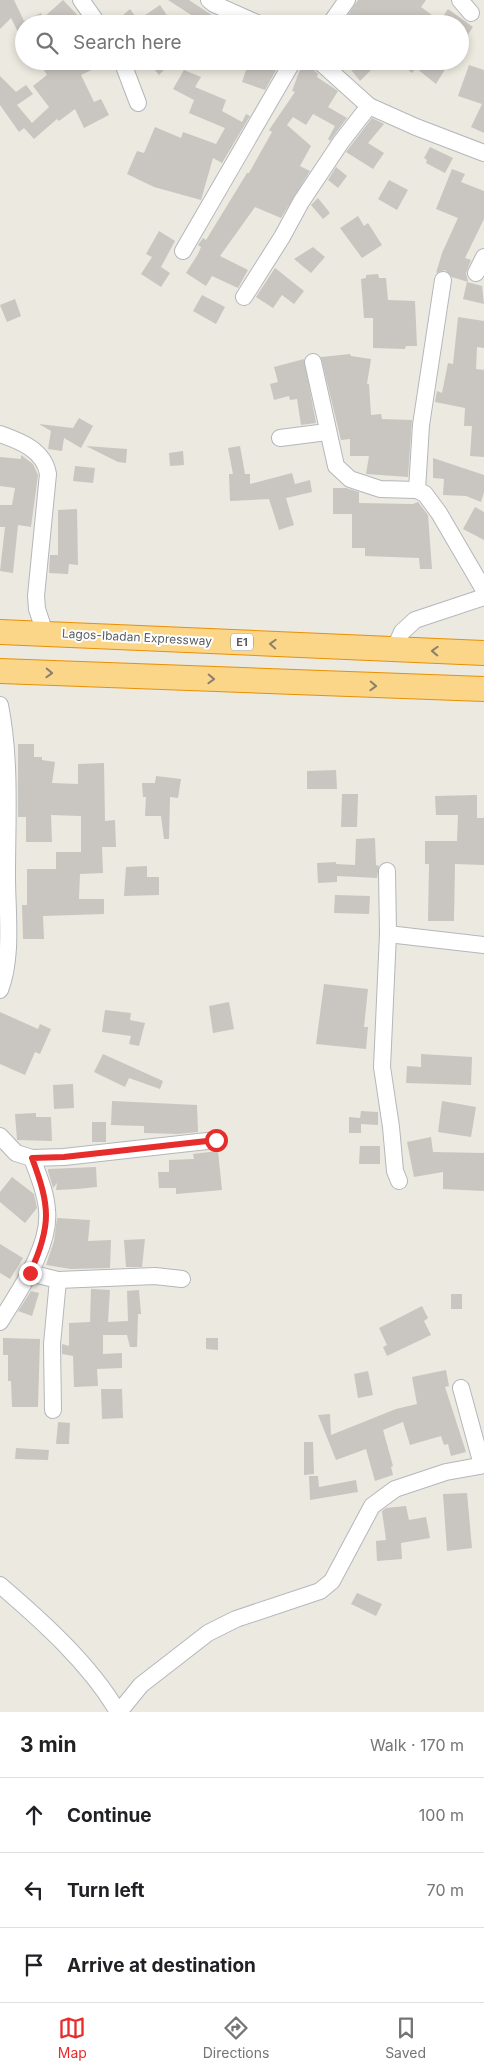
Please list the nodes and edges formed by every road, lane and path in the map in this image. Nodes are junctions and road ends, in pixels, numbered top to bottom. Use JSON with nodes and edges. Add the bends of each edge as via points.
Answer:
{"nodes":[{"id":1,"x":81,"y":0,"type":"edge"},
{"id":2,"x":209,"y":0,"type":"edge"},
{"id":3,"x":348,"y":0,"type":"edge"},
{"id":4,"x":460,"y":0,"type":"edge"},
{"id":5,"x":471,"y":13,"type":"dead end"},
{"id":6,"x":92,"y":15,"type":"edge"},
{"id":7,"x":239,"y":15,"type":"edge"},
{"id":8,"x":337,"y":15,"type":"edge"},
{"id":9,"x":125,"y":70,"type":"edge"},
{"id":10,"x":288,"y":70,"type":"edge"},
{"id":11,"x":329,"y":70,"type":"edge"},
{"id":12,"x":138,"y":103,"type":"dead end"},
{"id":13,"x":369,"y":106,"type":"junction"},
{"id":14,"x":484,"y":153,"type":"edge"},
{"id":15,"x":184,"y":251,"type":"dead end"},
{"id":16,"x":484,"y":257,"type":"edge"},
{"id":17,"x":476,"y":273,"type":"dead end"},
{"id":18,"x":443,"y":280,"type":"dead end"},
{"id":19,"x":244,"y":297,"type":"dead end"},
{"id":20,"x":313,"y":362,"type":"dead end"},
{"id":21,"x":327,"y":432,"type":"junction"},
{"id":22,"x":0,"y":434,"type":"edge"},
{"id":23,"x":280,"y":438,"type":"dead end"},
{"id":24,"x":417,"y":490,"type":"junction"},
{"id":25,"x":484,"y":590,"type":"edge"},
{"id":26,"x":484,"y":596,"type":"edge"},
{"id":27,"x":0,"y":632,"type":"edge"},
{"id":28,"x":45,"y":633,"type":"junction"},
{"id":29,"x":394,"y":650,"type":"junction"},
{"id":30,"x":484,"y":653,"type":"edge"},
{"id":31,"x":0,"y":671,"type":"edge"},
{"id":32,"x":484,"y":689,"type":"edge"},
{"id":33,"x":0,"y":705,"type":"edge"},
{"id":34,"x":388,"y":871,"type":"dead end"},
{"id":35,"x":388,"y":934,"type":"junction"},
{"id":36,"x":484,"y":945,"type":"edge"},
{"id":37,"x":0,"y":990,"type":"edge"},
{"id":38,"x":0,"y":1136,"type":"edge"},
{"id":39,"x":216,"y":1140,"type":"dead end"},
{"id":40,"x":32,"y":1158,"type":"junction"},
{"id":41,"x":399,"y":1181,"type":"dead end"},
{"id":42,"x":30,"y":1273,"type":"junction"},
{"id":43,"x":58,"y":1280,"type":"junction"},
{"id":44,"x":182,"y":1280,"type":"dead end"},
{"id":45,"x":0,"y":1322,"type":"edge"},
{"id":46,"x":461,"y":1388,"type":"dead end"},
{"id":47,"x":53,"y":1410,"type":"dead end"},
{"id":48,"x":483,"y":1465,"type":"edge"},
{"id":49,"x":0,"y":1585,"type":"edge"},
{"id":50,"x":118,"y":1712,"type":"edge"}],
"edges":[{"from":1,"to":6,"type":"street"},
{"from":2,"to":7,"type":"street"},
{"from":3,"to":8,"type":"street"},
{"from":4,"to":5,"type":"street"},
{"from":9,"to":12,"type":"street"},
{"from":10,"to":15,"type":"street"},
{"from":11,"to":13,"type":"street"},
{"from":13,"to":14,"type":"street"},
{"from":13,"to":19,"type":"street","via":[[306,194]]},
{"from":16,"to":17,"type":"street"},
{"from":18,"to":24,"type":"street","via":[[421,425]]},
{"from":20,"to":21,"type":"street"},
{"from":21,"to":23,"type":"street"},
{"from":21,"to":24,"type":"street","via":[[336,466],[350,479],[380,490]]},
{"from":22,"to":28,"type":"street","via":[[23,441],[47,466],[36,596]]},
{"from":24,"to":25,"type":"street","via":[[425,494],[440,513]]},
{"from":26,"to":29,"type":"street","via":[[415,620],[402,632]]},
{"from":27,"to":28,"type":"highway","name":"Lagos-Ibadan Expressway","number":"E1"},
{"from":29,"to":28,"type":"highway","name":"Lagos-Ibadan Expressway","number":"E1","one_way":true},
{"from":30,"to":29,"type":"highway","name":"Lagos-Ibadan Expressway","number":"E1","one_way":true},
{"from":31,"to":32,"type":"highway","one_way":true},
{"from":33,"to":37,"type":"street","via":[[4,724],[7,796],[6,974]]},
{"from":34,"to":35,"type":"street"},
{"from":35,"to":36,"type":"street"},
{"from":35,"to":41,"type":"street","via":[[382,1067]]},
{"from":38,"to":40,"type":"street","via":[[16,1153]]},
{"from":39,"to":40,"type":"street"},
{"from":40,"to":42,"type":"street","via":[[48,1212],[41,1248]]},
{"from":42,"to":43,"type":"street"},
{"from":42,"to":45,"type":"street"},
{"from":43,"to":44,"type":"street","via":[[155,1276]]},
{"from":43,"to":47,"type":"street","via":[[52,1344]]},
{"from":46,"to":48,"type":"street"},
{"from":48,"to":50,"type":"street","via":[[446,1472],[395,1489],[372,1506],[332,1581],[320,1591],[236,1619],[208,1633],[141,1685]]},
{"from":49,"to":50,"type":"street","via":[[46,1626],[106,1692]]}]}
